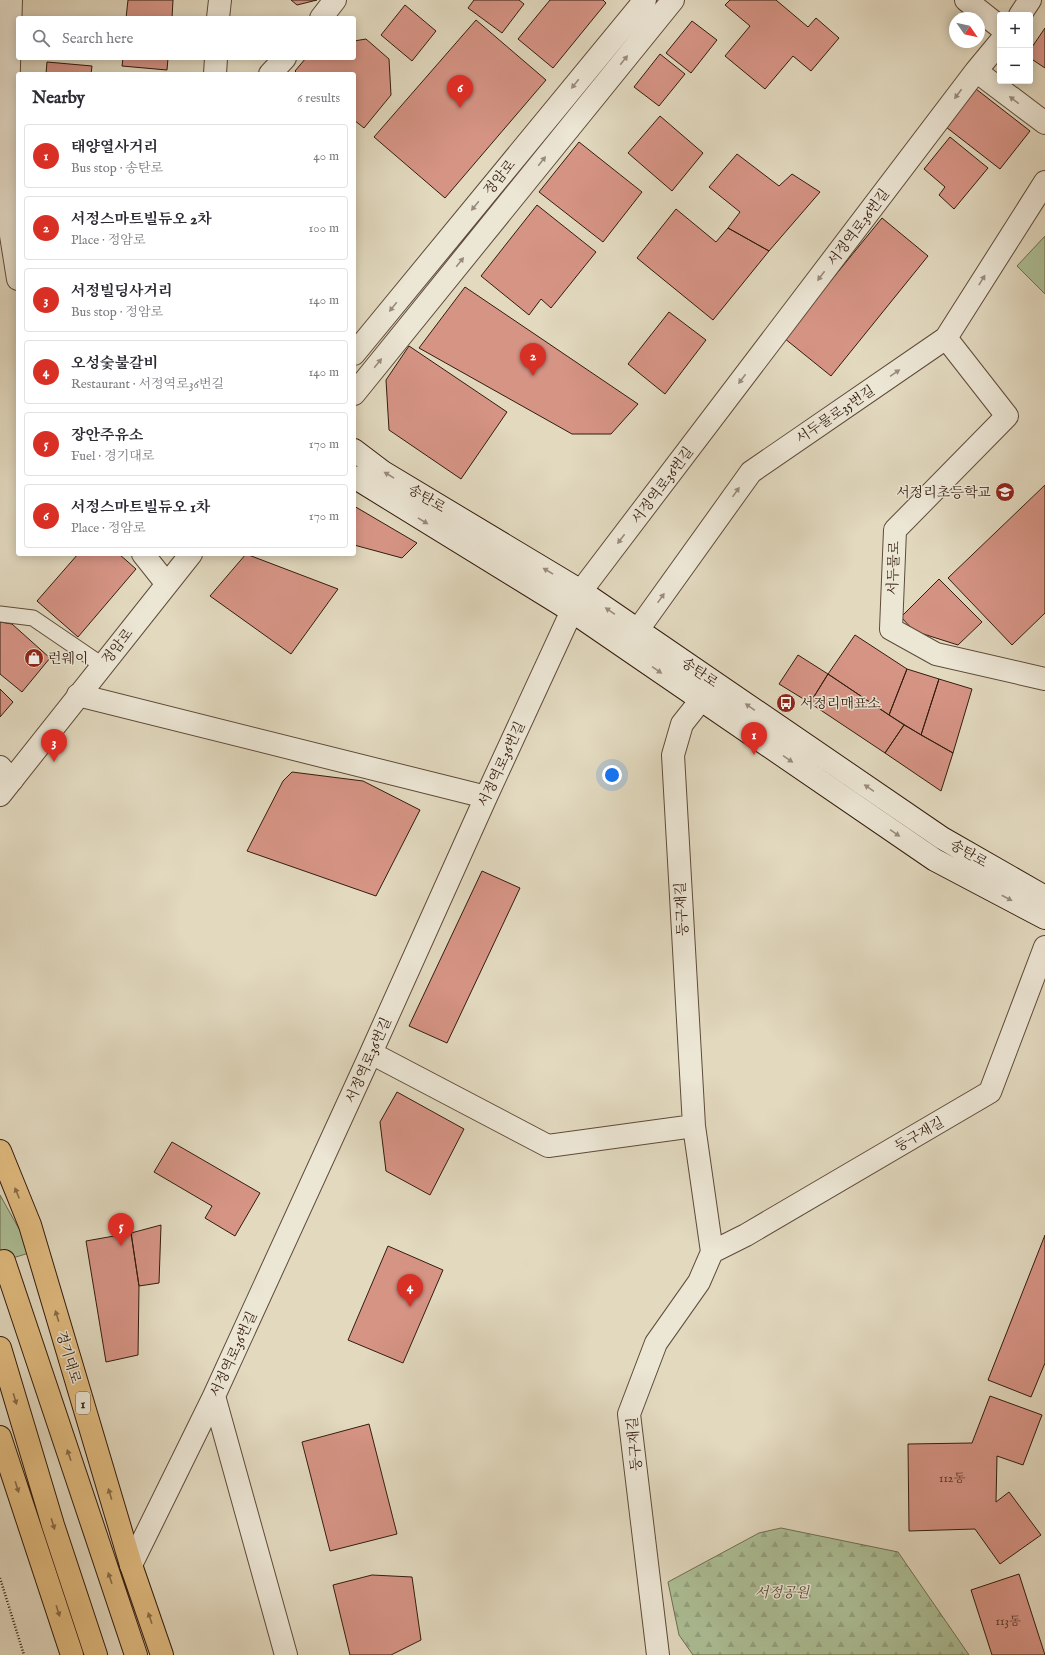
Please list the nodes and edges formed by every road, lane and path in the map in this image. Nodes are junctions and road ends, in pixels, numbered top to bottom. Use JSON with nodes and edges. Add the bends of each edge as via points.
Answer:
{"nodes":[{"id":1,"x":11,"y":0,"type":"edge"},
{"id":2,"x":220,"y":0,"type":"edge"},
{"id":3,"x":335,"y":0,"type":"edge"},
{"id":4,"x":644,"y":0,"type":"edge"},
{"id":5,"x":673,"y":0,"type":"edge"},
{"id":6,"x":966,"y":0,"type":"edge"},
{"id":7,"x":1030,"y":0,"type":"edge"},
{"id":8,"x":1022,"y":12,"type":"edge"},
{"id":9,"x":218,"y":16,"type":"edge"},
{"id":10,"x":323,"y":16,"type":"edge"},
{"id":11,"x":997,"y":25,"type":"edge"},
{"id":12,"x":997,"y":46,"type":"edge"},
{"id":13,"x":216,"y":60,"type":"edge"},
{"id":14,"x":283,"y":60,"type":"edge"},
{"id":15,"x":976,"y":71,"type":"junction"},
{"id":16,"x":215,"y":72,"type":"edge"},
{"id":17,"x":272,"y":72,"type":"edge"},
{"id":18,"x":1045,"y":123,"type":"edge"},
{"id":19,"x":1045,"y":182,"type":"edge"},
{"id":20,"x":2,"y":199,"type":"edge"},
{"id":21,"x":16,"y":269,"type":"edge"},
{"id":22,"x":946,"y":338,"type":"junction"},
{"id":23,"x":356,"y":352,"type":"edge"},
{"id":24,"x":356,"y":392,"type":"edge"},
{"id":25,"x":356,"y":452,"type":"edge"},
{"id":26,"x":356,"y":479,"type":"edge"},
{"id":27,"x":145,"y":556,"type":"edge"},
{"id":28,"x":189,"y":556,"type":"edge"},
{"id":29,"x":166,"y":583,"type":"junction"},
{"id":30,"x":581,"y":591,"type":"junction"},
{"id":31,"x":573,"y":612,"type":"junction"},
{"id":32,"x":0,"y":614,"type":"edge"},
{"id":33,"x":638,"y":630,"type":"junction"},
{"id":34,"x":625,"y":648,"type":"junction"},
{"id":35,"x":102,"y":665,"type":"junction"},
{"id":36,"x":1045,"y":679,"type":"edge"},
{"id":37,"x":78,"y":695,"type":"junction"},
{"id":38,"x":701,"y":700,"type":"junction"},
{"id":39,"x":4,"y":781,"type":"edge"},
{"id":40,"x":486,"y":797,"type":"junction"},
{"id":41,"x":1045,"y":897,"type":"edge"},
{"id":42,"x":1045,"y":918,"type":"edge"},
{"id":43,"x":1045,"y":947,"type":"edge"},
{"id":44,"x":371,"y":1053,"type":"junction"},
{"id":45,"x":694,"y":1126,"type":"junction"},
{"id":46,"x":0,"y":1151,"type":"edge"},
{"id":47,"x":712,"y":1252,"type":"junction"},
{"id":48,"x":4,"y":1261,"type":"dead end"},
{"id":49,"x":0,"y":1348,"type":"edge"},
{"id":50,"x":214,"y":1396,"type":"junction"},
{"id":51,"x":0,"y":1437,"type":"edge"},
{"id":52,"x":131,"y":1565,"type":"junction"},
{"id":53,"x":0,"y":1578,"type":"edge"},
{"id":54,"x":24,"y":1655,"type":"edge"},
{"id":55,"x":72,"y":1655,"type":"edge"},
{"id":56,"x":96,"y":1655,"type":"edge"},
{"id":57,"x":136,"y":1655,"type":"edge"},
{"id":58,"x":162,"y":1655,"type":"edge"},
{"id":59,"x":286,"y":1655,"type":"edge"},
{"id":60,"x":658,"y":1655,"type":"edge"}],
"edges":[{"from":1,"to":20,"type":"street"},
{"from":2,"to":9,"type":"street"},
{"from":3,"to":10,"type":"street"},
{"from":4,"to":23,"type":"street","name":"정암로","one_way":true},
{"from":24,"to":5,"type":"street","one_way":true},
{"from":6,"to":11,"type":"street"},
{"from":7,"to":8,"type":"street"},
{"from":12,"to":15,"type":"street","name":"서정역로36번길"},
{"from":13,"to":16,"type":"street"},
{"from":14,"to":17,"type":"street"},
{"from":18,"to":15,"type":"street","one_way":true},
{"from":15,"to":30,"type":"street","name":"서정역로36번길","one_way":true},
{"from":22,"to":19,"type":"street","name":"서두물로35번길","one_way":true},
{"from":20,"to":21,"type":"street"},
{"from":33,"to":22,"type":"street","name":"서두물로35번길","one_way":true,"via":[[751,472]]},
{"from":22,"to":36,"type":"street","name":"서두물로","via":[[1007,416],[895,530],[891,630],[936,654]]},
{"from":30,"to":25,"type":"street","name":"송탄로","one_way":true,"via":[[383,472]]},
{"from":26,"to":31,"type":"street","name":"송탄로","one_way":true},
{"from":27,"to":29,"type":"street"},
{"from":28,"to":29,"type":"street","name":"정암로"},
{"from":29,"to":35,"type":"street","name":"정암로"},
{"from":30,"to":31,"type":"street","name":"서정역로36번길"},
{"from":33,"to":30,"type":"street","name":"송탄로","one_way":true},
{"from":31,"to":34,"type":"street","name":"송탄로"},
{"from":31,"to":40,"type":"street","name":"서정역로36번길"},
{"from":32,"to":35,"type":"lane","via":[[33,618]]},
{"from":33,"to":34,"type":"street","name":"서두물로35번길"},
{"from":41,"to":33,"type":"street","name":"송탄로","one_way":true,"via":[[942,838]]},
{"from":34,"to":38,"type":"street","name":"송탄로","one_way":true},
{"from":35,"to":37,"type":"street","name":"정암로"},
{"from":37,"to":39,"type":"street","name":"정암로"},
{"from":37,"to":40,"type":"street"},
{"from":38,"to":42,"type":"street","name":"송탄로","one_way":true,"via":[[935,860]]},
{"from":38,"to":45,"type":"street","name":"둥구재길","via":[[682,724],[672,755]]},
{"from":40,"to":44,"type":"street","name":"서정역로36번길"},
{"from":43,"to":47,"type":"street","name":"둥구재길","via":[[990,1092],[746,1235]]},
{"from":44,"to":45,"type":"street","via":[[548,1146]]},
{"from":44,"to":50,"type":"street","name":"서정역로36번길"},
{"from":45,"to":47,"type":"street","name":"둥구재길"},
{"from":52,"to":46,"type":"main road","name":"경기대로","number":"1","one_way":true,"via":[[30,1224]]},
{"from":47,"to":60,"type":"street","name":"둥구재길","via":[[699,1282],[656,1343],[629,1414]]},
{"from":57,"to":48,"type":"main road","number":"1","one_way":true},
{"from":49,"to":56,"type":"main road","one_way":true,"via":[[53,1525]]},
{"from":50,"to":52,"type":"street","name":"서정역로36번길"},
{"from":50,"to":59,"type":"street"},
{"from":51,"to":55,"type":"main road","one_way":true},
{"from":58,"to":52,"type":"main road","name":"경기대로","number":"1","one_way":true},
{"from":53,"to":54,"type":"path"}]}
